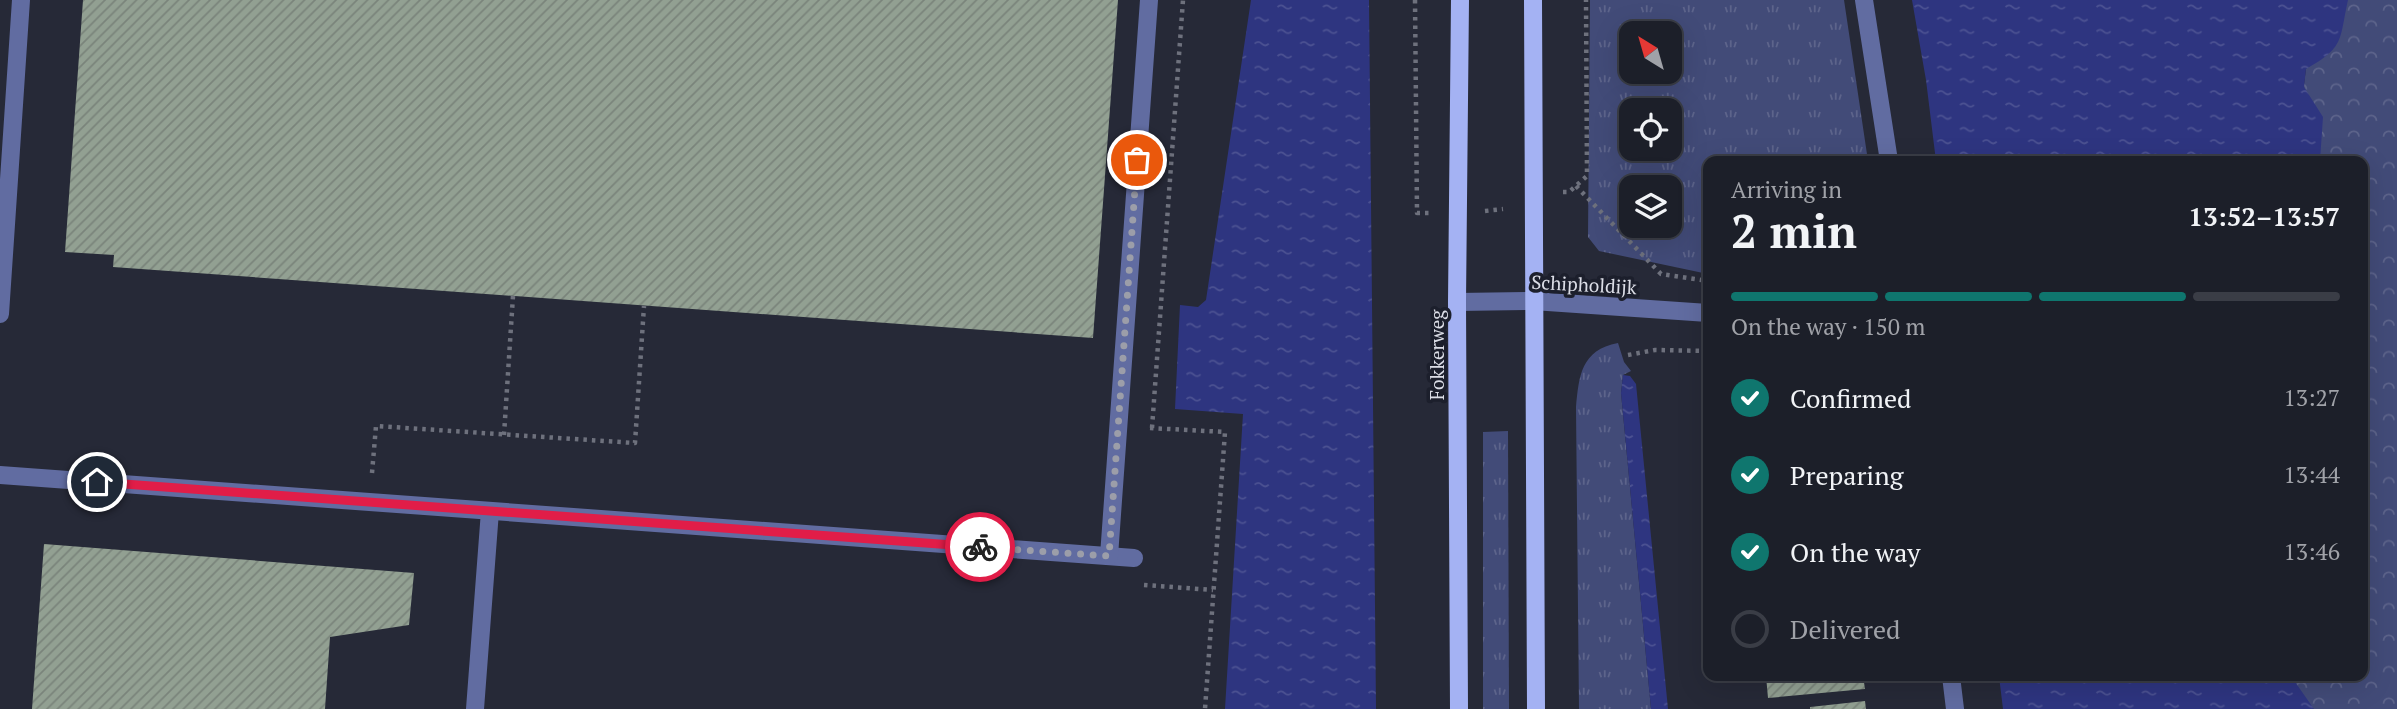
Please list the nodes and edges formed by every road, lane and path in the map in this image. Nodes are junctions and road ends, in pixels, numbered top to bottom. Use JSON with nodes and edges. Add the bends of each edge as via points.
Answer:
{"nodes":[{"id":1,"x":21,"y":0,"type":"edge"},
{"id":2,"x":1149,"y":0,"type":"edge"},
{"id":3,"x":1183,"y":0,"type":"edge"},
{"id":4,"x":1415,"y":0,"type":"edge"},
{"id":5,"x":1460,"y":0,"type":"edge"},
{"id":6,"x":1533,"y":0,"type":"edge"},
{"id":7,"x":1586,"y":0,"type":"edge"},
{"id":8,"x":1864,"y":0,"type":"edge"},
{"id":9,"x":1887,"y":156,"type":"edge"},
{"id":10,"x":1576,"y":186,"type":"junction"},
{"id":11,"x":1532,"y":192,"type":"junction"},
{"id":12,"x":1458,"y":212,"type":"junction"},
{"id":13,"x":1703,"y":280,"type":"edge"},
{"id":14,"x":513,"y":296,"type":"dead end"},
{"id":15,"x":1533,"y":301,"type":"junction"},
{"id":16,"x":1457,"y":302,"type":"junction"},
{"id":17,"x":644,"y":306,"type":"dead end"},
{"id":18,"x":1703,"y":313,"type":"edge"},
{"id":19,"x":0,"y":314,"type":"edge"},
{"id":20,"x":1703,"y":351,"type":"edge"},
{"id":21,"x":1628,"y":355,"type":"dead end"},
{"id":22,"x":1118,"y":426,"type":"junction"},
{"id":23,"x":1152,"y":428,"type":"junction"},
{"id":24,"x":504,"y":435,"type":"junction"},
{"id":25,"x":0,"y":475,"type":"edge"},
{"id":26,"x":369,"y":502,"type":"junction"},
{"id":27,"x":490,"y":511,"type":"junction"},
{"id":28,"x":1109,"y":556,"type":"junction"},
{"id":29,"x":1134,"y":558,"type":"dead end"},
{"id":30,"x":1132,"y":584,"type":"dead end"},
{"id":31,"x":1213,"y":590,"type":"junction"},
{"id":32,"x":1952,"y":681,"type":"edge"},
{"id":33,"x":475,"y":709,"type":"edge"},
{"id":34,"x":1205,"y":709,"type":"edge"},
{"id":35,"x":1459,"y":709,"type":"edge"},
{"id":36,"x":1536,"y":709,"type":"edge"},
{"id":37,"x":1955,"y":709,"type":"edge"}],
"edges":[{"from":1,"to":19,"type":"street"},
{"from":2,"to":22,"type":"street"},
{"from":3,"to":23,"type":"path"},
{"from":4,"to":12,"type":"path","via":[[1417,213]]},
{"from":5,"to":12,"type":"main road","name":"Fokkerweg"},
{"from":6,"to":11,"type":"main road"},
{"from":7,"to":10,"type":"path","via":[[1587,176]]},
{"from":8,"to":9,"type":"street"},
{"from":10,"to":11,"type":"path","via":[[1569,192]]},
{"from":10,"to":13,"type":"path","via":[[1661,274]]},
{"from":11,"to":12,"type":"path","via":[[1503,194],[1503,211]]},
{"from":11,"to":15,"type":"main road"},
{"from":12,"to":16,"type":"main road","name":"Fokkerweg"},
{"from":14,"to":24,"type":"path"},
{"from":15,"to":16,"type":"street","name":"Schipholdijk"},
{"from":15,"to":18,"type":"street","name":"Schipholdijk"},
{"from":15,"to":36,"type":"main road"},
{"from":16,"to":35,"type":"main road","name":"Fokkerweg"},
{"from":17,"to":24,"type":"path","via":[[635,443]]},
{"from":20,"to":21,"type":"path"},
{"from":22,"to":23,"type":"path"},
{"from":22,"to":28,"type":"street"},
{"from":23,"to":31,"type":"path","via":[[1225,432]]},
{"from":24,"to":26,"type":"path","via":[[376,426]]},
{"from":25,"to":26,"type":"street"},
{"from":26,"to":27,"type":"street"},
{"from":27,"to":28,"type":"street"},
{"from":27,"to":33,"type":"street"},
{"from":28,"to":29,"type":"street"},
{"from":30,"to":31,"type":"path"},
{"from":31,"to":34,"type":"path"},
{"from":32,"to":37,"type":"street"}]}
